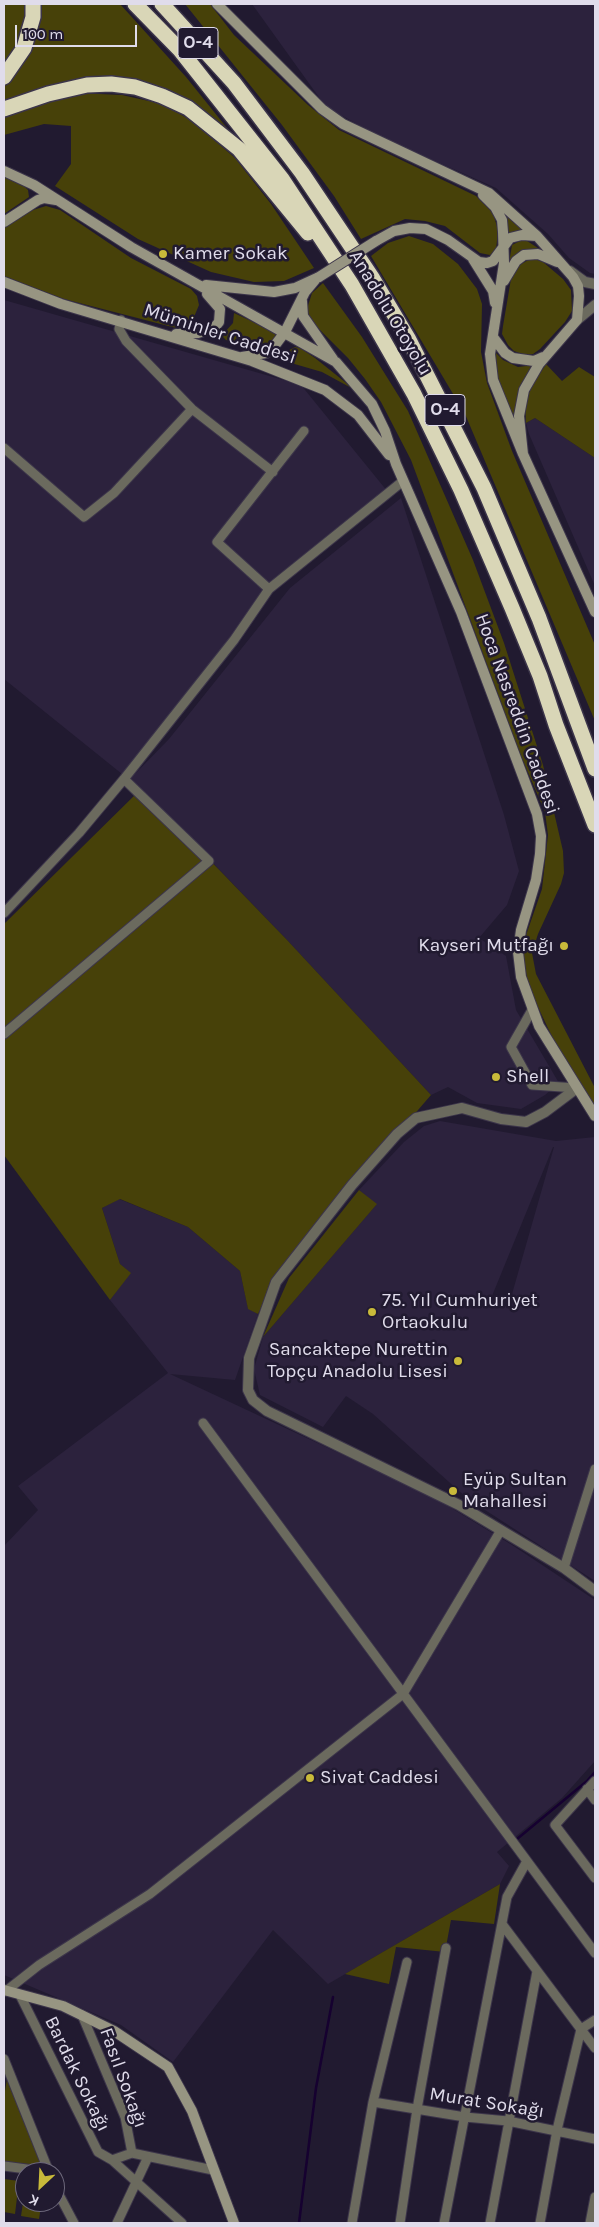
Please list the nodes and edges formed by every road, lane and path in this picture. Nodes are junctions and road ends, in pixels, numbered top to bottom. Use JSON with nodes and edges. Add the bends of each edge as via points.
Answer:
{"nodes":[{"id":1,"x":33,"y":4,"type":"edge"},
{"id":2,"x":135,"y":4,"type":"edge"},
{"id":3,"x":162,"y":4,"type":"edge"},
{"id":4,"x":172,"y":4,"type":"edge"},
{"id":5,"x":218,"y":4,"type":"edge"},
{"id":6,"x":4,"y":77,"type":"edge"},
{"id":7,"x":234,"y":83,"type":"junction"},
{"id":8,"x":4,"y":109,"type":"edge"},
{"id":9,"x":4,"y":171,"type":"edge"},
{"id":10,"x":22,"y":179,"type":"junction"},
{"id":11,"x":459,"y":179,"type":"junction"},
{"id":12,"x":65,"y":204,"type":"junction"},
{"id":13,"x":30,"y":205,"type":"junction"},
{"id":14,"x":4,"y":222,"type":"edge"},
{"id":15,"x":537,"y":236,"type":"junction"},
{"id":16,"x":504,"y":247,"type":"junction"},
{"id":17,"x":472,"y":258,"type":"junction"},
{"id":18,"x":562,"y":264,"type":"junction"},
{"id":19,"x":319,"y":277,"type":"junction"},
{"id":20,"x":4,"y":282,"type":"edge"},
{"id":21,"x":195,"y":283,"type":"junction"},
{"id":22,"x":595,"y":284,"type":"edge"},
{"id":23,"x":352,"y":285,"type":"junction"},
{"id":24,"x":500,"y":288,"type":"junction"},
{"id":25,"x":305,"y":292,"type":"junction"},
{"id":26,"x":595,"y":305,"type":"edge"},
{"id":27,"x":496,"y":311,"type":"junction"},
{"id":28,"x":121,"y":320,"type":"junction"},
{"id":29,"x":577,"y":320,"type":"junction"},
{"id":30,"x":285,"y":332,"type":"junction"},
{"id":31,"x":167,"y":334,"type":"junction"},
{"id":32,"x":493,"y":337,"type":"junction"},
{"id":33,"x":546,"y":356,"type":"junction"},
{"id":34,"x":239,"y":357,"type":"junction"},
{"id":35,"x":336,"y":362,"type":"junction"},
{"id":36,"x":192,"y":409,"type":"junction"},
{"id":37,"x":304,"y":431,"type":"dead end"},
{"id":38,"x":4,"y":448,"type":"edge"},
{"id":39,"x":523,"y":454,"type":"junction"},
{"id":40,"x":396,"y":464,"type":"junction"},
{"id":41,"x":273,"y":472,"type":"junction"},
{"id":42,"x":403,"y":481,"type":"junction"},
{"id":43,"x":269,"y":589,"type":"junction"},
{"id":44,"x":595,"y":612,"type":"edge"},
{"id":45,"x":595,"y":769,"type":"edge"},
{"id":46,"x":124,"y":779,"type":"junction"},
{"id":47,"x":595,"y":825,"type":"edge"},
{"id":48,"x":4,"y":913,"type":"edge"},
{"id":49,"x":532,"y":1010,"type":"junction"},
{"id":50,"x":4,"y":1034,"type":"edge"},
{"id":51,"x":577,"y":1088,"type":"junction"},
{"id":52,"x":595,"y":1116,"type":"edge"},
{"id":53,"x":203,"y":1423,"type":"dead end"},
{"id":54,"x":595,"y":1470,"type":"edge"},
{"id":55,"x":593,"y":1486,"type":"edge"},
{"id":56,"x":501,"y":1530,"type":"junction"},
{"id":57,"x":564,"y":1568,"type":"junction"},
{"id":58,"x":595,"y":1591,"type":"edge"},
{"id":59,"x":403,"y":1694,"type":"junction"},
{"id":60,"x":595,"y":1781,"type":"edge"},
{"id":61,"x":587,"y":1789,"type":"junction"},
{"id":62,"x":595,"y":1800,"type":"edge"},
{"id":63,"x":527,"y":1861,"type":"junction"},
{"id":64,"x":595,"y":1878,"type":"edge"},
{"id":65,"x":502,"y":1924,"type":"junction"},
{"id":66,"x":446,"y":1948,"type":"dead end"},
{"id":67,"x":595,"y":1953,"type":"edge"},
{"id":68,"x":407,"y":1962,"type":"dead end"},
{"id":69,"x":537,"y":1971,"type":"junction"},
{"id":70,"x":5,"y":1990,"type":"edge"},
{"id":71,"x":20,"y":1995,"type":"junction"},
{"id":72,"x":82,"y":2016,"type":"junction"},
{"id":73,"x":595,"y":2020,"type":"edge"},
{"id":74,"x":581,"y":2029,"type":"junction"},
{"id":75,"x":595,"y":2048,"type":"edge"},
{"id":76,"x":4,"y":2058,"type":"edge"},
{"id":77,"x":373,"y":2102,"type":"junction"},
{"id":78,"x":418,"y":2108,"type":"junction"},
{"id":79,"x":465,"y":2117,"type":"junction"},
{"id":80,"x":508,"y":2121,"type":"junction"},
{"id":81,"x":557,"y":2130,"type":"junction"},
{"id":82,"x":595,"y":2139,"type":"edge"},
{"id":83,"x":132,"y":2154,"type":"junction"},
{"id":84,"x":148,"y":2157,"type":"junction"},
{"id":85,"x":112,"y":2160,"type":"junction"},
{"id":86,"x":45,"y":2162,"type":"edge"},
{"id":87,"x":213,"y":2170,"type":"junction"},
{"id":88,"x":136,"y":2183,"type":"junction"},
{"id":89,"x":595,"y":2197,"type":"edge"},
{"id":90,"x":65,"y":2206,"type":"edge"},
{"id":91,"x":74,"y":2223,"type":"edge"},
{"id":92,"x":117,"y":2223,"type":"edge"},
{"id":93,"x":182,"y":2223,"type":"edge"},
{"id":94,"x":234,"y":2223,"type":"edge"},
{"id":95,"x":352,"y":2223,"type":"edge"},
{"id":96,"x":400,"y":2223,"type":"edge"},
{"id":97,"x":444,"y":2223,"type":"edge"},
{"id":98,"x":490,"y":2223,"type":"edge"},
{"id":99,"x":540,"y":2223,"type":"edge"},
{"id":100,"x":590,"y":2223,"type":"edge"}],
"edges":[{"from":1,"to":6,"type":"highway","via":[[24,48]]},
{"from":2,"to":23,"type":"highway","name":"Anadolu Otoyolu","number":"O-4","via":[[180,50],[257,146]]},
{"from":3,"to":7,"type":"highway","name":"Anadolu Otoyolu","number":"O-4"},
{"from":4,"to":7,"type":"highway"},
{"from":5,"to":11,"type":"main road","via":[[296,85],[343,124]]},
{"from":7,"to":45,"type":"highway","name":"Anadolu Otoyolu","number":"O-4","via":[[302,173],[408,338],[484,488],[539,618]]},
{"from":8,"to":23,"type":"highway","via":[[87,85],[111,84],[135,87],[188,108],[239,149]]},
{"from":9,"to":10,"type":"main road"},
{"from":10,"to":12,"type":"main road"},
{"from":10,"to":13,"type":"main road","via":[[35,192]]},
{"from":11,"to":15,"type":"main road","via":[[501,201]]},
{"from":11,"to":16,"type":"main road","via":[[486,197],[494,207],[502,220]]},
{"from":12,"to":13,"type":"main road","via":[[44,198]]},
{"from":12,"to":21,"type":"main road"},
{"from":13,"to":14,"type":"main road"},
{"from":15,"to":16,"type":"main road","via":[[514,236]]},
{"from":15,"to":18,"type":"main road"},
{"from":16,"to":17,"type":"main road","via":[[493,261],[487,263]]},
{"from":16,"to":24,"type":"main road"},
{"from":17,"to":19,"type":"main road","bridge":true,"via":[[426,229],[410,228],[394,231]]},
{"from":17,"to":27,"type":"main road","via":[[494,291]]},
{"from":18,"to":22,"type":"street","via":[[585,282]]},
{"from":18,"to":24,"type":"main road","via":[[548,256],[524,255],[508,271]]},
{"from":18,"to":29,"type":"main road","via":[[578,286],[580,305]]},
{"from":19,"to":21,"type":"main road","via":[[295,288],[274,292]]},
{"from":19,"to":25,"type":"main road"},
{"from":20,"to":28,"type":"main road","name":"Müminler Caddesi","via":[[62,304]]},
{"from":21,"to":30,"type":"main road"},
{"from":21,"to":31,"type":"main road","via":[[217,303],[219,322],[214,328],[198,333]]},
{"from":23,"to":47,"type":"highway","name":"Anadolu Otoyolu","number":"O-4","via":[[414,394],[461,490],[540,676]]},
{"from":24,"to":27,"type":"main road"},
{"from":25,"to":30,"type":"main road"},
{"from":25,"to":35,"type":"main road","via":[[301,307],[303,316]]},
{"from":26,"to":29,"type":"street"},
{"from":27,"to":32,"type":"main road"},
{"from":28,"to":31,"type":"main road","name":"Müminler Caddesi"},
{"from":28,"to":36,"type":"street","via":[[119,329],[126,341]]},
{"from":29,"to":33,"type":"main road"},
{"from":30,"to":34,"type":"main road","via":[[266,353]]},
{"from":30,"to":35,"type":"main road"},
{"from":31,"to":34,"type":"main road","name":"Müminler Caddesi"},
{"from":32,"to":33,"type":"main road","via":[[513,358],[534,361]]},
{"from":32,"to":39,"type":"main road","via":[[490,354],[493,380]]},
{"from":33,"to":39,"type":"main road","via":[[524,390],[519,416]]},
{"from":34,"to":40,"type":"main road","name":"Müminler Caddesi","via":[[301,379],[342,401],[358,415]]},
{"from":35,"to":40,"type":"main road","via":[[372,404]]},
{"from":36,"to":38,"type":"street","via":[[114,493],[84,517]]},
{"from":36,"to":41,"type":"street"},
{"from":37,"to":41,"type":"street"},
{"from":39,"to":44,"type":"main road"},
{"from":40,"to":42,"type":"main road","name":"Hoca Nasreddin Caddesi"},
{"from":41,"to":43,"type":"street","via":[[217,542]]},
{"from":42,"to":43,"type":"street"},
{"from":42,"to":49,"type":"main road","name":"Hoca Nasreddin Caddesi","via":[[461,612],[537,814],[541,836],[539,863],[518,952],[521,976]]},
{"from":43,"to":46,"type":"street","via":[[234,640]]},
{"from":46,"to":48,"type":"street","via":[[79,833]]},
{"from":46,"to":50,"type":"street","via":[[209,861]]},
{"from":49,"to":51,"type":"main road","name":"Hoca Nasreddin Caddesi"},
{"from":49,"to":51,"type":"street","via":[[511,1047],[532,1085]]},
{"from":51,"to":52,"type":"main road","name":"Hoca Nasreddin Caddesi"},
{"from":51,"to":56,"type":"street","via":[[526,1122],[500,1119],[462,1108],[416,1118],[352,1184],[276,1282],[249,1358],[248,1390],[250,1397],[261,1407],[433,1492]]},
{"from":53,"to":59,"type":"street"},
{"from":54,"to":55,"type":"street"},
{"from":55,"to":57,"type":"street"},
{"from":56,"to":57,"type":"street"},
{"from":56,"to":59,"type":"street"},
{"from":57,"to":58,"type":"street"},
{"from":59,"to":63,"type":"street"},
{"from":59,"to":70,"type":"street","via":[[150,1894]]},
{"from":60,"to":61,"type":"street"},
{"from":61,"to":62,"type":"street"},
{"from":61,"to":64,"type":"street","via":[[555,1825]]},
{"from":63,"to":65,"type":"street","via":[[507,1897]]},
{"from":63,"to":67,"type":"street"},
{"from":65,"to":69,"type":"street"},
{"from":65,"to":79,"type":"street"},
{"from":66,"to":78,"type":"street"},
{"from":68,"to":77,"type":"street"},
{"from":69,"to":74,"type":"street"},
{"from":69,"to":80,"type":"street"},
{"from":70,"to":71,"type":"main road"},
{"from":71,"to":72,"type":"main road","via":[[63,2006]]},
{"from":71,"to":85,"type":"street","name":"Bardak Sokağı","via":[[98,2152]]},
{"from":72,"to":83,"type":"street","name":"Fasıl Sokağı","via":[[125,2117]]},
{"from":72,"to":87,"type":"main road","via":[[114,2031],[168,2067],[192,2111]]},
{"from":73,"to":74,"type":"street"},
{"from":74,"to":75,"type":"street"},
{"from":74,"to":81,"type":"street"},
{"from":76,"to":86,"type":"street"},
{"from":77,"to":78,"type":"street","name":"Murat Sokağı"},
{"from":77,"to":95,"type":"street"},
{"from":78,"to":79,"type":"street","name":"Murat Sokağı"},
{"from":78,"to":96,"type":"street"},
{"from":79,"to":80,"type":"street","name":"Murat Sokağı"},
{"from":79,"to":97,"type":"street"},
{"from":80,"to":81,"type":"street","name":"Murat Sokağı"},
{"from":80,"to":98,"type":"street"},
{"from":81,"to":82,"type":"street","name":"Murat Sokağı"},
{"from":81,"to":99,"type":"street"},
{"from":83,"to":84,"type":"street"},
{"from":83,"to":85,"type":"street"},
{"from":84,"to":87,"type":"street"},
{"from":84,"to":88,"type":"street"},
{"from":85,"to":88,"type":"street","name":"Bardak Sokağı"},
{"from":87,"to":94,"type":"main road"},
{"from":88,"to":92,"type":"street"},
{"from":88,"to":93,"type":"street","name":"Bardak Sokağı"},
{"from":89,"to":100,"type":"street"},
{"from":90,"to":91,"type":"street"}]}
